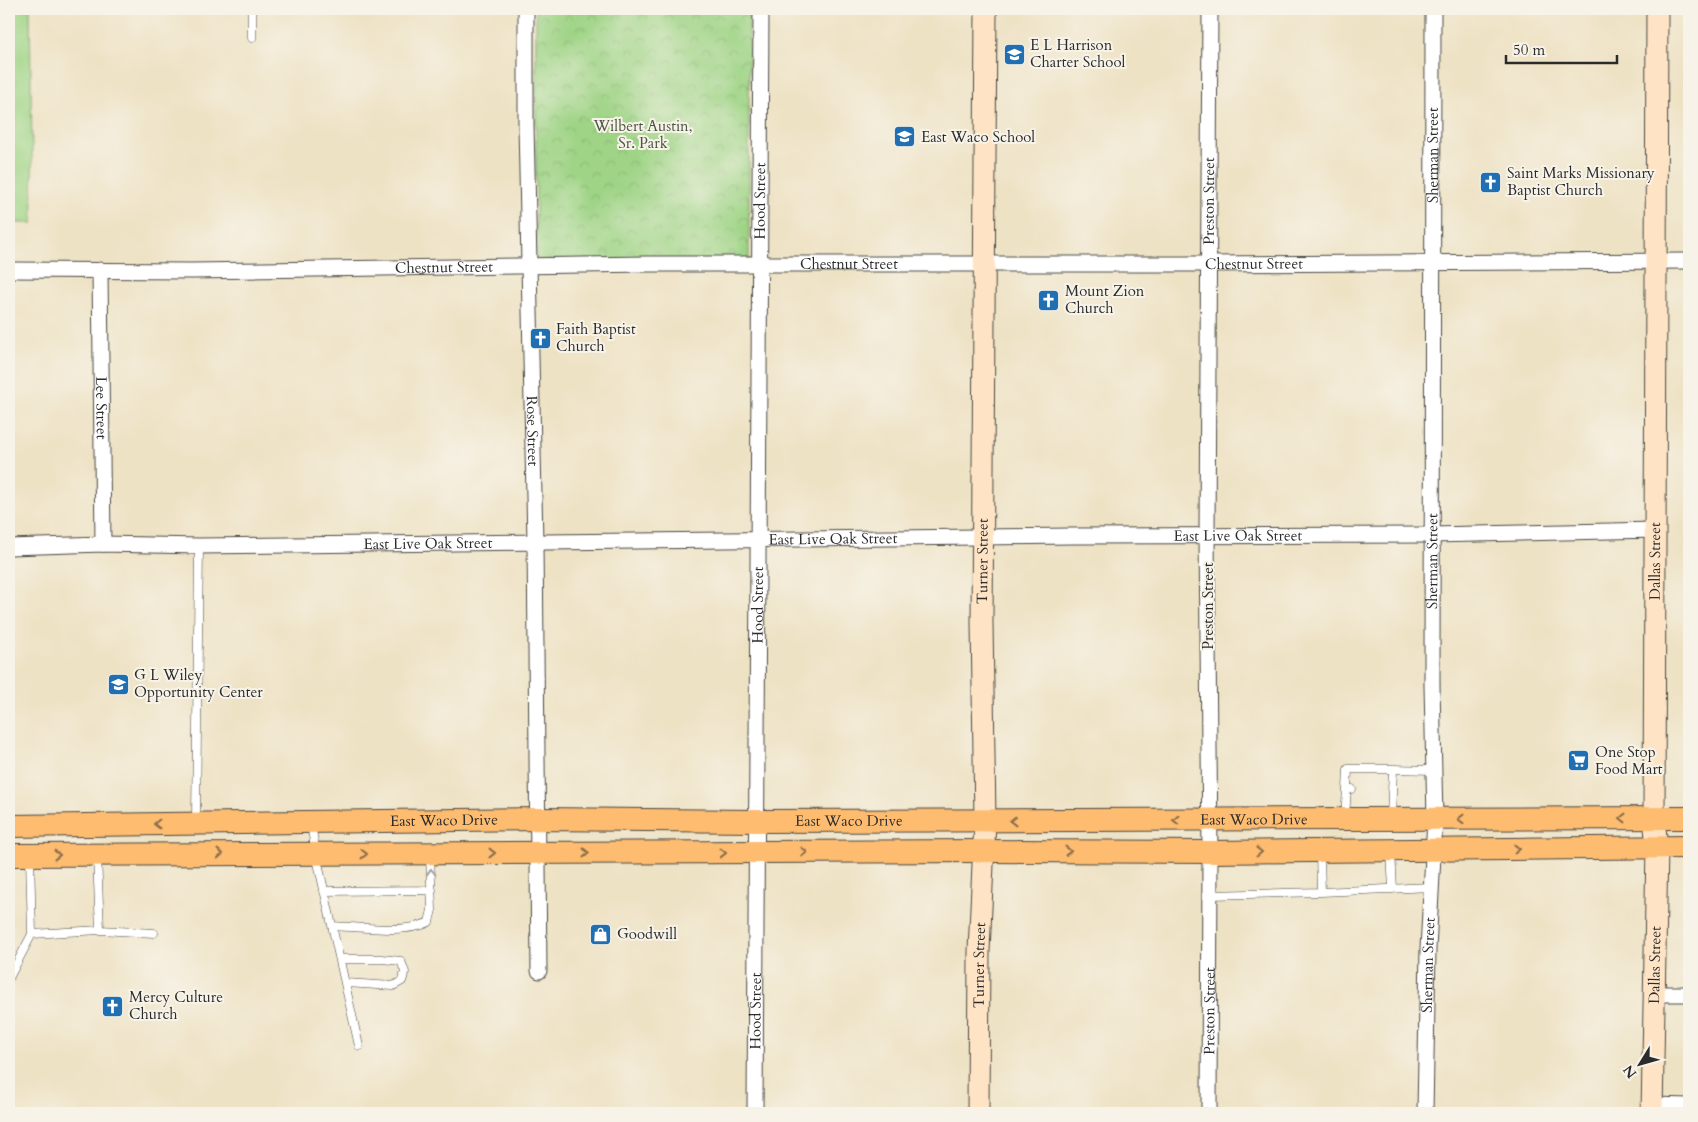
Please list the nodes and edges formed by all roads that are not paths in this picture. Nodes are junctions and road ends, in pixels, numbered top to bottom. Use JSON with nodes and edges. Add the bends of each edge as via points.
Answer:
{"nodes":[{"id":1,"x":252,"y":9,"type":"edge"},
{"id":2,"x":526,"y":9,"type":"edge"},
{"id":3,"x":761,"y":9,"type":"edge"},
{"id":4,"x":986,"y":9,"type":"edge"},
{"id":5,"x":1210,"y":9,"type":"edge"},
{"id":6,"x":1433,"y":9,"type":"edge"},
{"id":7,"x":1657,"y":9,"type":"edge"},
{"id":8,"x":252,"y":38,"type":"dead end"},
{"id":9,"x":1657,"y":261,"type":"junction"},
{"id":10,"x":1689,"y":261,"type":"edge"},
{"id":11,"x":1433,"y":262,"type":"junction"},
{"id":12,"x":759,"y":264,"type":"junction"},
{"id":13,"x":984,"y":264,"type":"junction"},
{"id":14,"x":1209,"y":264,"type":"junction"},
{"id":15,"x":529,"y":266,"type":"junction"},
{"id":16,"x":9,"y":270,"type":"edge"},
{"id":17,"x":100,"y":270,"type":"junction"},
{"id":18,"x":1656,"y":530,"type":"junction"},
{"id":19,"x":1432,"y":535,"type":"junction"},
{"id":20,"x":1207,"y":536,"type":"junction"},
{"id":21,"x":983,"y":538,"type":"junction"},
{"id":22,"x":757,"y":540,"type":"junction"},
{"id":23,"x":535,"y":542,"type":"junction"},
{"id":24,"x":103,"y":544,"type":"junction"},
{"id":25,"x":199,"y":546,"type":"junction"},
{"id":26,"x":9,"y":547,"type":"edge"},
{"id":27,"x":1393,"y":770,"type":"junction"},
{"id":28,"x":1433,"y":770,"type":"junction"},
{"id":29,"x":1654,"y":818,"type":"junction"},
{"id":30,"x":1689,"y":818,"type":"edge"},
{"id":31,"x":538,"y":819,"type":"junction"},
{"id":32,"x":1345,"y":819,"type":"junction"},
{"id":33,"x":1391,"y":819,"type":"junction"},
{"id":34,"x":1435,"y":819,"type":"junction"},
{"id":35,"x":1209,"y":820,"type":"junction"},
{"id":36,"x":756,"y":821,"type":"junction"},
{"id":37,"x":985,"y":821,"type":"junction"},
{"id":38,"x":311,"y":822,"type":"junction"},
{"id":39,"x":196,"y":824,"type":"junction"},
{"id":40,"x":9,"y":826,"type":"edge"},
{"id":41,"x":1657,"y":847,"type":"junction"},
{"id":42,"x":1689,"y":847,"type":"edge"},
{"id":43,"x":984,"y":850,"type":"junction"},
{"id":44,"x":1391,"y":850,"type":"junction"},
{"id":45,"x":1433,"y":850,"type":"junction"},
{"id":46,"x":1320,"y":851,"type":"junction"},
{"id":47,"x":1210,"y":852,"type":"junction"},
{"id":48,"x":537,"y":853,"type":"junction"},
{"id":49,"x":756,"y":853,"type":"junction"},
{"id":50,"x":97,"y":854,"type":"junction"},
{"id":51,"x":316,"y":854,"type":"junction"},
{"id":52,"x":430,"y":854,"type":"junction"},
{"id":53,"x":19,"y":855,"type":"edge"},
{"id":54,"x":1431,"y":887,"type":"junction"},
{"id":55,"x":1393,"y":889,"type":"junction"},
{"id":56,"x":432,"y":890,"type":"junction"},
{"id":57,"x":324,"y":891,"type":"junction"},
{"id":58,"x":1321,"y":892,"type":"junction"},
{"id":59,"x":1210,"y":895,"type":"junction"},
{"id":60,"x":333,"y":926,"type":"junction"},
{"id":61,"x":100,"y":930,"type":"junction"},
{"id":62,"x":154,"y":933,"type":"dead end"},
{"id":63,"x":32,"y":934,"type":"junction"},
{"id":64,"x":341,"y":959,"type":"junction"},
{"id":65,"x":539,"y":971,"type":"dead end"},
{"id":66,"x":9,"y":978,"type":"edge"},
{"id":67,"x":346,"y":983,"type":"junction"},
{"id":68,"x":1653,"y":994,"type":"junction"},
{"id":69,"x":1689,"y":994,"type":"edge"},
{"id":70,"x":359,"y":1046,"type":"dead end"},
{"id":71,"x":1689,"y":1106,"type":"edge"},
{"id":72,"x":1652,"y":1109,"type":"edge"},
{"id":73,"x":755,"y":1113,"type":"edge"},
{"id":74,"x":978,"y":1113,"type":"edge"},
{"id":75,"x":1208,"y":1113,"type":"edge"},
{"id":76,"x":1425,"y":1113,"type":"edge"}],
"edges":[{"from":1,"to":8,"type":"lane"},
{"from":2,"to":15,"type":"street","name":"Rose Street"},
{"from":3,"to":12,"type":"street","name":"Hood Street"},
{"from":4,"to":13,"type":"street","name":"Turner Street"},
{"from":5,"to":14,"type":"street","name":"Preston Street"},
{"from":6,"to":11,"type":"street","name":"Sherman Street"},
{"from":7,"to":9,"type":"street","name":"Dallas Street"},
{"from":9,"to":10,"type":"street","name":"Chestnut Street"},
{"from":9,"to":11,"type":"street","name":"Chestnut Street"},
{"from":9,"to":18,"type":"street","name":"Dallas Street"},
{"from":11,"to":14,"type":"street","name":"Chestnut Street"},
{"from":11,"to":19,"type":"street","name":"Sherman Street"},
{"from":12,"to":13,"type":"street","name":"Chestnut Street"},
{"from":12,"to":15,"type":"street","name":"Chestnut Street"},
{"from":12,"to":22,"type":"street","name":"Hood Street"},
{"from":13,"to":14,"type":"street","name":"Chestnut Street"},
{"from":13,"to":21,"type":"street","name":"Turner Street"},
{"from":14,"to":20,"type":"street","name":"Preston Street"},
{"from":15,"to":17,"type":"street","name":"Chestnut Street"},
{"from":15,"to":23,"type":"street","name":"Rose Street"},
{"from":16,"to":17,"type":"street","name":"Chestnut Street"},
{"from":17,"to":24,"type":"street","name":"Lee Street"},
{"from":18,"to":19,"type":"street","name":"East Live Oak Street"},
{"from":18,"to":29,"type":"street","name":"Dallas Street"},
{"from":19,"to":20,"type":"street","name":"East Live Oak Street"},
{"from":19,"to":28,"type":"street","name":"Sherman Street"},
{"from":20,"to":21,"type":"street","name":"East Live Oak Street"},
{"from":20,"to":35,"type":"street","name":"Preston Street"},
{"from":21,"to":22,"type":"street","name":"East Live Oak Street"},
{"from":21,"to":37,"type":"street","name":"Turner Street"},
{"from":22,"to":23,"type":"street","name":"East Live Oak Street"},
{"from":22,"to":36,"type":"street","name":"Hood Street"},
{"from":23,"to":25,"type":"street","name":"East Live Oak Street"},
{"from":23,"to":31,"type":"street","name":"Rose Street"},
{"from":24,"to":25,"type":"street","name":"East Live Oak Street"},
{"from":24,"to":26,"type":"street","name":"East Live Oak Street"},
{"from":25,"to":39,"type":"lane"},
{"from":27,"to":28,"type":"lane"},
{"from":27,"to":32,"type":"lane","via":[[1348,769],[1350,789]]},
{"from":27,"to":33,"type":"lane","via":[[1389,789]]},
{"from":28,"to":34,"type":"street","name":"Sherman Street"},
{"from":29,"to":30,"type":"main road","name":"East Waco Drive"},
{"from":29,"to":34,"type":"main road","name":"East Waco Drive","one_way":true},
{"from":29,"to":41,"type":"street","name":"Dallas Street"},
{"from":31,"to":36,"type":"main road","name":"East Waco Drive"},
{"from":31,"to":38,"type":"main road","name":"East Waco Drive"},
{"from":31,"to":48,"type":"street","name":"Rose Street"},
{"from":32,"to":33,"type":"main road","name":"East Waco Drive"},
{"from":32,"to":35,"type":"main road","name":"East Waco Drive"},
{"from":33,"to":34,"type":"main road","name":"East Waco Drive"},
{"from":34,"to":45,"type":"street","name":"Sherman Street"},
{"from":35,"to":37,"type":"main road","name":"East Waco Drive","one_way":true},
{"from":35,"to":47,"type":"street","name":"Preston Street"},
{"from":36,"to":37,"type":"main road","name":"East Waco Drive"},
{"from":36,"to":49,"type":"street","name":"Hood Street"},
{"from":37,"to":43,"type":"street","name":"Turner Street"},
{"from":38,"to":39,"type":"main road","name":"East Waco Drive"},
{"from":38,"to":51,"type":"lane"},
{"from":39,"to":40,"type":"main road","name":"East Waco Drive","one_way":true},
{"from":41,"to":42,"type":"main road","name":"East Waco Drive"},
{"from":45,"to":41,"type":"main road","name":"East Waco Drive","one_way":true},
{"from":41,"to":68,"type":"street","name":"Dallas Street"},
{"from":43,"to":47,"type":"main road","name":"East Waco Drive","one_way":true},
{"from":49,"to":43,"type":"main road","name":"East Waco Drive","one_way":true},
{"from":43,"to":74,"type":"street","name":"Turner Street"},
{"from":44,"to":45,"type":"main road","name":"East Waco Drive"},
{"from":44,"to":46,"type":"main road","name":"East Waco Drive"},
{"from":44,"to":55,"type":"lane"},
{"from":45,"to":54,"type":"street","name":"Sherman Street"},
{"from":47,"to":46,"type":"main road","name":"East Waco Drive","one_way":true},
{"from":46,"to":58,"type":"lane"},
{"from":47,"to":59,"type":"street","name":"Preston Street"},
{"from":48,"to":49,"type":"main road","name":"East Waco Drive","one_way":true},
{"from":52,"to":48,"type":"main road","name":"East Waco Drive","one_way":true},
{"from":48,"to":65,"type":"street","name":"Rose Street"},
{"from":49,"to":73,"type":"street","name":"Hood Street"},
{"from":50,"to":51,"type":"main road","name":"East Waco Drive","one_way":true},
{"from":53,"to":50,"type":"main road","name":"East Waco Drive","one_way":true},
{"from":50,"to":61,"type":"lane"},
{"from":51,"to":52,"type":"main road","name":"East Waco Drive","one_way":true},
{"from":51,"to":57,"type":"lane"},
{"from":56,"to":52,"type":"lane","one_way":true},
{"from":53,"to":63,"type":"lane"},
{"from":54,"to":55,"type":"lane"},
{"from":54,"to":76,"type":"street","name":"Sherman Street"},
{"from":55,"to":58,"type":"lane"},
{"from":56,"to":57,"type":"lane"},
{"from":56,"to":60,"type":"lane","via":[[429,922],[421,926],[407,929]]},
{"from":57,"to":60,"type":"lane"},
{"from":58,"to":59,"type":"lane"},
{"from":59,"to":75,"type":"street","name":"Preston Street"},
{"from":60,"to":64,"type":"lane"},
{"from":61,"to":62,"type":"lane"},
{"from":61,"to":63,"type":"lane"},
{"from":63,"to":66,"type":"lane"},
{"from":64,"to":67,"type":"lane"},
{"from":64,"to":67,"type":"lane","via":[[402,961],[405,972],[402,981],[393,986]]},
{"from":67,"to":70,"type":"lane"},
{"from":68,"to":69,"type":"street"},
{"from":68,"to":72,"type":"street","name":"Dallas Street"},
{"from":71,"to":72,"type":"street"}]}
